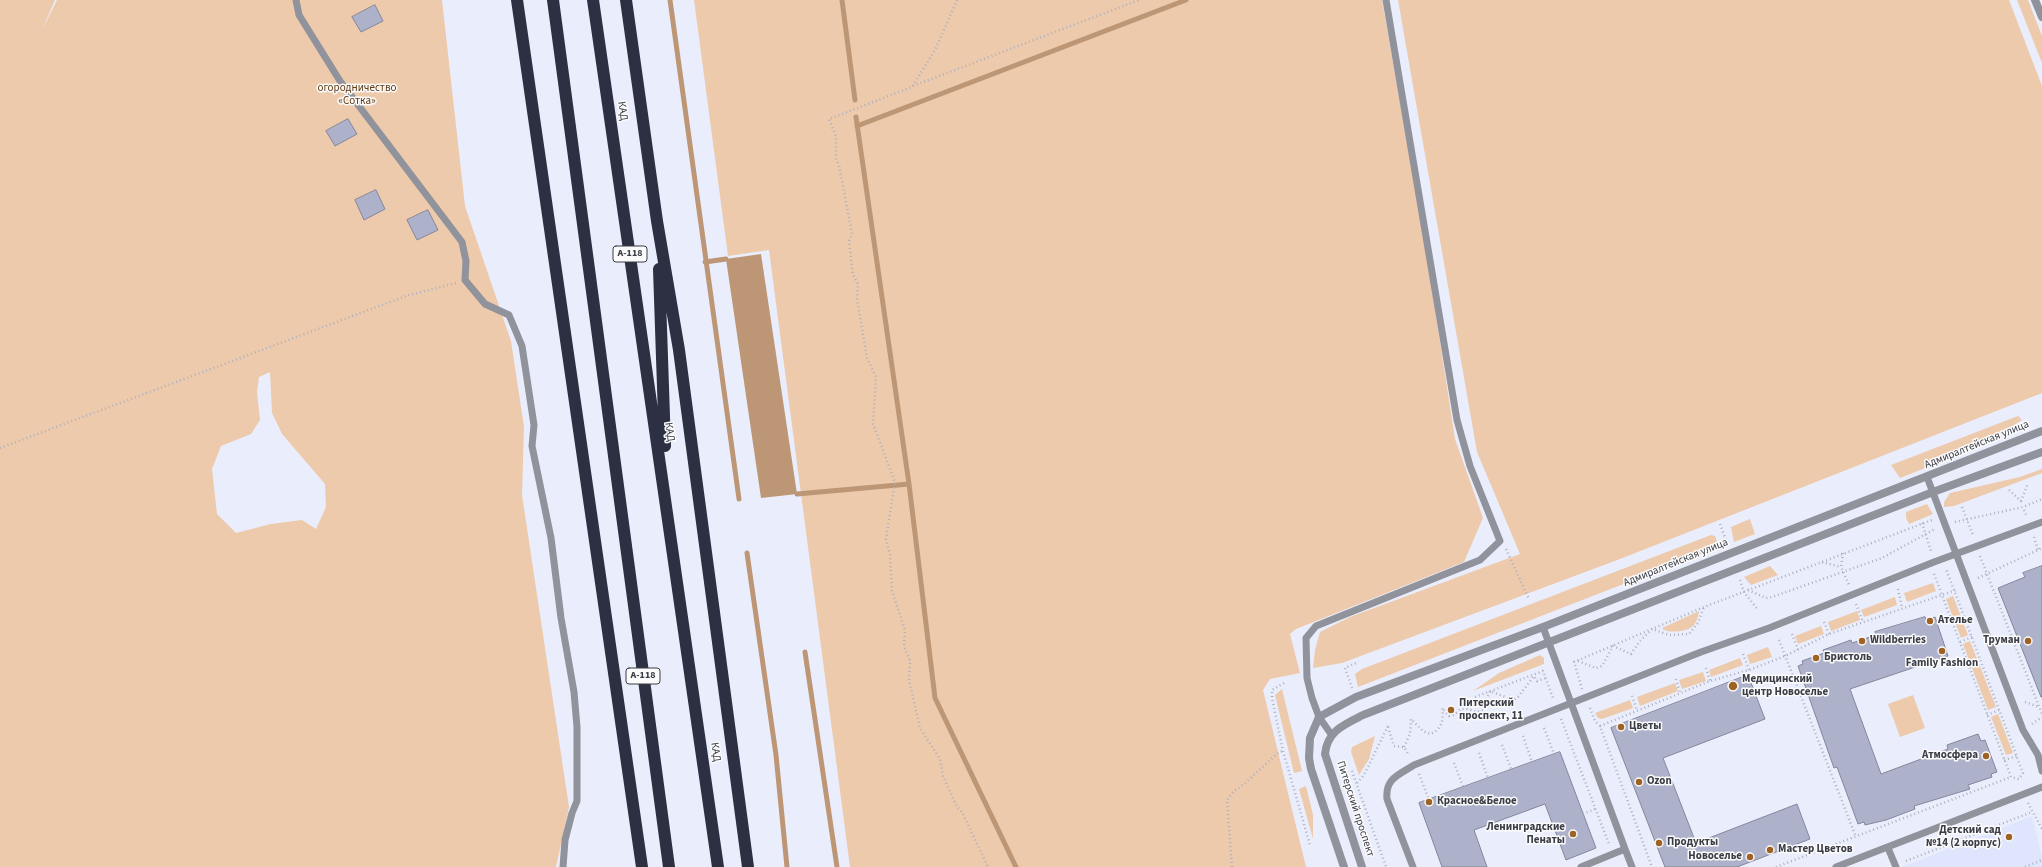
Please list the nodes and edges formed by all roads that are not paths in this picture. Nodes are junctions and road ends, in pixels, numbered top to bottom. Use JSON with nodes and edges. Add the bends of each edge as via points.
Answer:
{"nodes":[{"id":1,"x":296,"y":0,"type":"edge"},
{"id":2,"x":517,"y":0,"type":"edge"},
{"id":3,"x":553,"y":0,"type":"edge"},
{"id":4,"x":593,"y":0,"type":"edge"},
{"id":5,"x":626,"y":0,"type":"edge"},
{"id":6,"x":1386,"y":0,"type":"edge"},
{"id":7,"x":2035,"y":0,"type":"edge"},
{"id":8,"x":2042,"y":17,"type":"edge"},
{"id":9,"x":657,"y":222,"type":"junction"},
{"id":10,"x":2042,"y":431,"type":"edge"},
{"id":11,"x":2042,"y":452,"type":"edge"},
{"id":12,"x":1927,"y":477,"type":"junction"},
{"id":13,"x":1933,"y":492,"type":"junction"},
{"id":14,"x":667,"y":508,"type":"junction"},
{"id":15,"x":2042,"y":522,"type":"edge"},
{"id":16,"x":1957,"y":554,"type":"junction"},
{"id":17,"x":1543,"y":627,"type":"junction"},
{"id":18,"x":1549,"y":643,"type":"junction"},
{"id":19,"x":1571,"y":704,"type":"junction"},
{"id":20,"x":1319,"y":717,"type":"junction"},
{"id":21,"x":1331,"y":734,"type":"junction"},
{"id":22,"x":2042,"y":771,"type":"edge"},
{"id":23,"x":2042,"y":787,"type":"edge"},
{"id":24,"x":1888,"y":848,"type":"junction"},
{"id":25,"x":1625,"y":849,"type":"junction"},
{"id":26,"x":1849,"y":865,"type":"edge"},
{"id":27,"x":1898,"y":865,"type":"edge"},
{"id":28,"x":563,"y":867,"type":"edge"},
{"id":29,"x":642,"y":867,"type":"edge"},
{"id":30,"x":669,"y":867,"type":"edge"},
{"id":31,"x":718,"y":867,"type":"edge"},
{"id":32,"x":748,"y":867,"type":"edge"},
{"id":33,"x":1344,"y":867,"type":"edge"},
{"id":34,"x":1362,"y":867,"type":"edge"},
{"id":35,"x":1413,"y":867,"type":"edge"},
{"id":36,"x":1580,"y":867,"type":"edge"},
{"id":37,"x":1632,"y":867,"type":"edge"},
{"id":38,"x":1836,"y":867,"type":"edge"}],
"edges":[{"from":1,"to":28,"type":"lane","via":[[299,15],[340,81],[462,242],[466,261],[465,280],[486,304],[510,315],[522,346],[534,425],[532,446],[551,538],[574,692],[577,801],[565,840]]},
{"from":2,"to":29,"type":"highway"},
{"from":3,"to":30,"type":"highway","number":"А-118"},
{"from":4,"to":14,"type":"highway","name":"КАД","number":"А-118"},
{"from":5,"to":9,"type":"highway"},
{"from":6,"to":20,"type":"lane","via":[[1457,420],[1470,466],[1500,541],[1480,560],[1316,626],[1306,638],[1305,650],[1307,678]]},
{"from":7,"to":8,"type":"street"},
{"from":9,"to":14,"type":"highway"},
{"from":9,"to":32,"type":"highway","via":[[679,350]]},
{"from":10,"to":12,"type":"street","name":"Адмиралтейская улица"},
{"from":11,"to":13,"type":"street"},
{"from":12,"to":13,"type":"lane"},
{"from":12,"to":17,"type":"street","name":"Адмиралтейская улица"},
{"from":13,"to":16,"type":"lane"},
{"from":13,"to":18,"type":"street"},
{"from":14,"to":31,"type":"highway","name":"КАД","number":"А-118"},
{"from":15,"to":16,"type":"lane"},
{"from":16,"to":19,"type":"lane"},
{"from":16,"to":22,"type":"lane","via":[[2023,730],[2038,755]]},
{"from":17,"to":18,"type":"lane"},
{"from":17,"to":20,"type":"street","name":"Адмиралтейская улица","via":[[1356,697]]},
{"from":18,"to":19,"type":"lane"},
{"from":18,"to":21,"type":"street","via":[[1363,715]]},
{"from":19,"to":25,"type":"lane"},
{"from":19,"to":35,"type":"lane","via":[[1414,765],[1390,781],[1386,789],[1387,799]]},
{"from":20,"to":21,"type":"lane"},
{"from":20,"to":33,"type":"street","via":[[1310,738],[1309,758]]},
{"from":21,"to":34,"type":"street","name":"Питерский проспект","via":[[1326,744],[1328,765]]},
{"from":23,"to":24,"type":"lane"},
{"from":24,"to":26,"type":"lane"},
{"from":24,"to":27,"type":"lane"},
{"from":25,"to":36,"type":"lane"},
{"from":25,"to":37,"type":"lane"},
{"from":26,"to":38,"type":"lane"}]}
